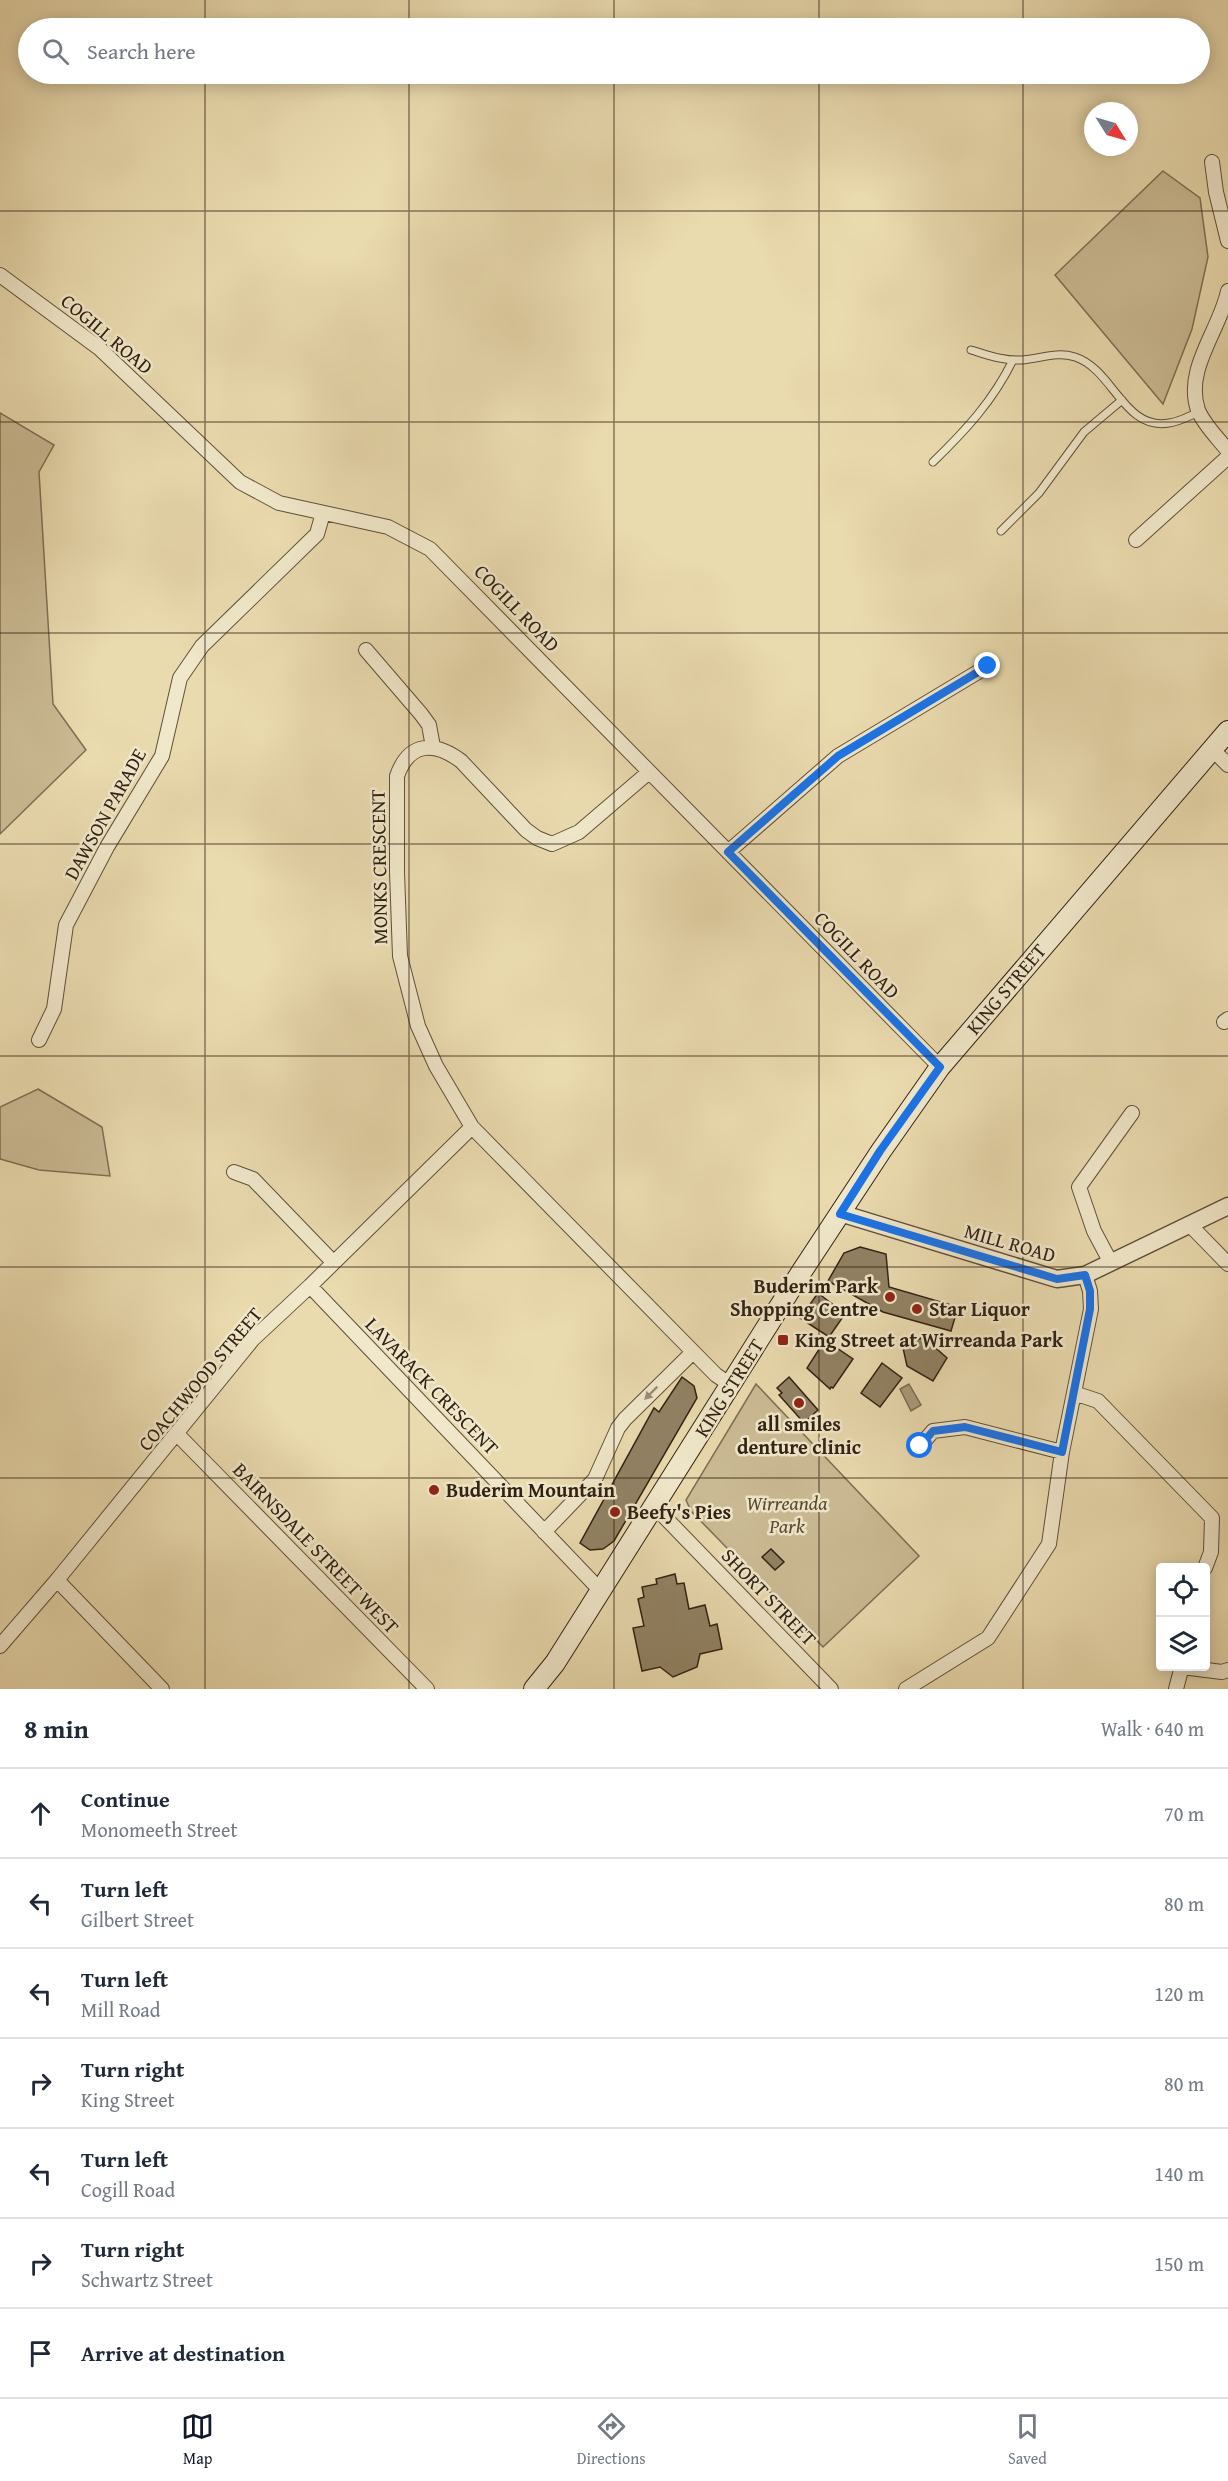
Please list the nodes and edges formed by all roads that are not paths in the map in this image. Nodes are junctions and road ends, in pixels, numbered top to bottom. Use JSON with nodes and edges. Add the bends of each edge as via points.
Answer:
{"nodes":[{"id":1,"x":1212,"y":162,"type":"dead end"},
{"id":2,"x":1228,"y":241,"type":"edge"},
{"id":3,"x":0,"y":275,"type":"edge"},
{"id":4,"x":1228,"y":291,"type":"edge"},
{"id":5,"x":971,"y":350,"type":"dead end"},
{"id":6,"x":1013,"y":360,"type":"junction"},
{"id":7,"x":1122,"y":400,"type":"junction"},
{"id":8,"x":1199,"y":412,"type":"junction"},
{"id":9,"x":1228,"y":451,"type":"edge"},
{"id":10,"x":1228,"y":457,"type":"edge"},
{"id":11,"x":933,"y":462,"type":"dead end"},
{"id":12,"x":323,"y":513,"type":"junction"},
{"id":13,"x":1001,"y":531,"type":"dead end"},
{"id":14,"x":1136,"y":540,"type":"dead end"},
{"id":15,"x":366,"y":651,"type":"dead end"},
{"id":16,"x":988,"y":666,"type":"dead end"},
{"id":17,"x":1228,"y":731,"type":"edge"},
{"id":18,"x":433,"y":747,"type":"junction"},
{"id":19,"x":1212,"y":749,"type":"junction"},
{"id":20,"x":1228,"y":765,"type":"edge"},
{"id":21,"x":649,"y":772,"type":"junction"},
{"id":22,"x":728,"y":852,"type":"junction"},
{"id":23,"x":39,"y":1040,"type":"dead end"},
{"id":24,"x":940,"y":1067,"type":"junction"},
{"id":25,"x":1132,"y":1113,"type":"dead end"},
{"id":26,"x":472,"y":1127,"type":"junction"},
{"id":27,"x":234,"y":1172,"type":"dead end"},
{"id":28,"x":1228,"y":1206,"type":"edge"},
{"id":29,"x":840,"y":1214,"type":"junction"},
{"id":30,"x":1189,"y":1224,"type":"junction"},
{"id":31,"x":333,"y":1262,"type":"junction"},
{"id":32,"x":1111,"y":1263,"type":"junction"},
{"id":33,"x":1228,"y":1264,"type":"edge"},
{"id":34,"x":1085,"y":1275,"type":"junction"},
{"id":35,"x":310,"y":1286,"type":"junction"},
{"id":36,"x":693,"y":1352,"type":"junction"},
{"id":37,"x":731,"y":1385,"type":"junction"},
{"id":38,"x":1074,"y":1393,"type":"junction"},
{"id":39,"x":177,"y":1434,"type":"junction"},
{"id":40,"x":920,"y":1446,"type":"dead end"},
{"id":41,"x":1062,"y":1452,"type":"junction"},
{"id":42,"x":654,"y":1506,"type":"junction"},
{"id":43,"x":544,"y":1532,"type":"junction"},
{"id":44,"x":1207,"y":1563,"type":"edge"},
{"id":45,"x":57,"y":1580,"type":"junction"},
{"id":46,"x":600,"y":1590,"type":"junction"},
{"id":47,"x":0,"y":1646,"type":"edge"},
{"id":48,"x":1210,"y":1670,"type":"edge"},
{"id":49,"x":1228,"y":1670,"type":"edge"},
{"id":50,"x":1181,"y":1671,"type":"edge"},
{"id":51,"x":162,"y":1689,"type":"edge"},
{"id":52,"x":427,"y":1689,"type":"edge"},
{"id":53,"x":534,"y":1689,"type":"edge"},
{"id":54,"x":831,"y":1689,"type":"edge"},
{"id":55,"x":906,"y":1689,"type":"edge"},
{"id":56,"x":1176,"y":1689,"type":"edge"}],
"edges":[{"from":1,"to":2,"type":"street"},
{"from":3,"to":12,"type":"street","name":"COGILL ROAD","via":[[99,348],[240,482],[279,503]]},
{"from":4,"to":8,"type":"street","via":[[1196,378]]},
{"from":5,"to":6,"type":"lane"},
{"from":6,"to":7,"type":"lane","via":[[1060,354],[1078,358],[1100,373]]},
{"from":6,"to":11,"type":"lane","via":[[983,410]]},
{"from":7,"to":8,"type":"lane","via":[[1132,413],[1154,424],[1172,423]]},
{"from":7,"to":13,"type":"lane","via":[[1084,432],[1040,494]]},
{"from":8,"to":9,"type":"street"},
{"from":10,"to":14,"type":"street"},
{"from":12,"to":21,"type":"street","name":"COGILL ROAD","via":[[388,527],[430,549]]},
{"from":12,"to":23,"type":"street","name":"DAWSON PARADE","via":[[317,534],[202,646],[180,678],[162,756],[66,925],[54,1009]]},
{"from":15,"to":18,"type":"street","via":[[421,714],[429,726]]},
{"from":16,"to":22,"type":"street","via":[[838,756]]},
{"from":17,"to":19,"type":"main road","name":"KING STREET"},
{"from":18,"to":21,"type":"street","via":[[461,761],[526,830],[552,844],[579,832]]},
{"from":18,"to":26,"type":"street","name":"MONKS CRESCENT","via":[[408,756],[397,776],[400,956],[418,1026]]},
{"from":19,"to":20,"type":"street"},
{"from":19,"to":24,"type":"main road","name":"KING STREET"},
{"from":21,"to":22,"type":"street","name":"COGILL ROAD"},
{"from":22,"to":24,"type":"street","name":"COGILL ROAD"},
{"from":24,"to":29,"type":"main road","name":"KING STREET"},
{"from":25,"to":32,"type":"street","via":[[1079,1187],[1094,1231]]},
{"from":26,"to":31,"type":"street","name":"COACHWOOD STREET"},
{"from":26,"to":36,"type":"street"},
{"from":27,"to":31,"type":"street","via":[[252,1179]]},
{"from":28,"to":30,"type":"street","name":"MILL ROAD"},
{"from":29,"to":34,"type":"street","name":"MILL ROAD","via":[[1057,1279]]},
{"from":29,"to":37,"type":"main road","name":"KING STREET"},
{"from":30,"to":32,"type":"street","name":"MILL ROAD"},
{"from":30,"to":33,"type":"street"},
{"from":31,"to":35,"type":"street","name":"COACHWOOD STREET"},
{"from":32,"to":34,"type":"street","name":"MILL ROAD"},
{"from":34,"to":38,"type":"street","via":[[1090,1309]]},
{"from":35,"to":39,"type":"street","name":"COACHWOOD STREET","via":[[253,1339]]},
{"from":35,"to":43,"type":"street","name":"LAVARACK CRESCENT"},
{"from":36,"to":37,"type":"street"},
{"from":36,"to":43,"type":"street","one_way":true,"via":[[625,1419],[595,1479]]},
{"from":37,"to":42,"type":"main road","name":"KING STREET"},
{"from":38,"to":41,"type":"street"},
{"from":38,"to":44,"type":"street","via":[[1098,1401],[1212,1518]]},
{"from":39,"to":45,"type":"street","name":"COACHWOOD STREET"},
{"from":39,"to":52,"type":"street","name":"BAIRNSDALE STREET WEST"},
{"from":40,"to":41,"type":"street","via":[[933,1431],[965,1427]]},
{"from":41,"to":55,"type":"street","via":[[1049,1544],[988,1638]]},
{"from":42,"to":46,"type":"main road","name":"KING STREET"},
{"from":42,"to":54,"type":"street","name":"SHORT STREET"},
{"from":43,"to":46,"type":"street","name":"LAVARACK CRESCENT"},
{"from":45,"to":47,"type":"street","name":"COACHWOOD STREET"},
{"from":45,"to":51,"type":"street"},
{"from":46,"to":53,"type":"main road","name":"KING STREET","via":[[555,1663]]},
{"from":48,"to":49,"type":"street"},
{"from":50,"to":56,"type":"street"}]}
